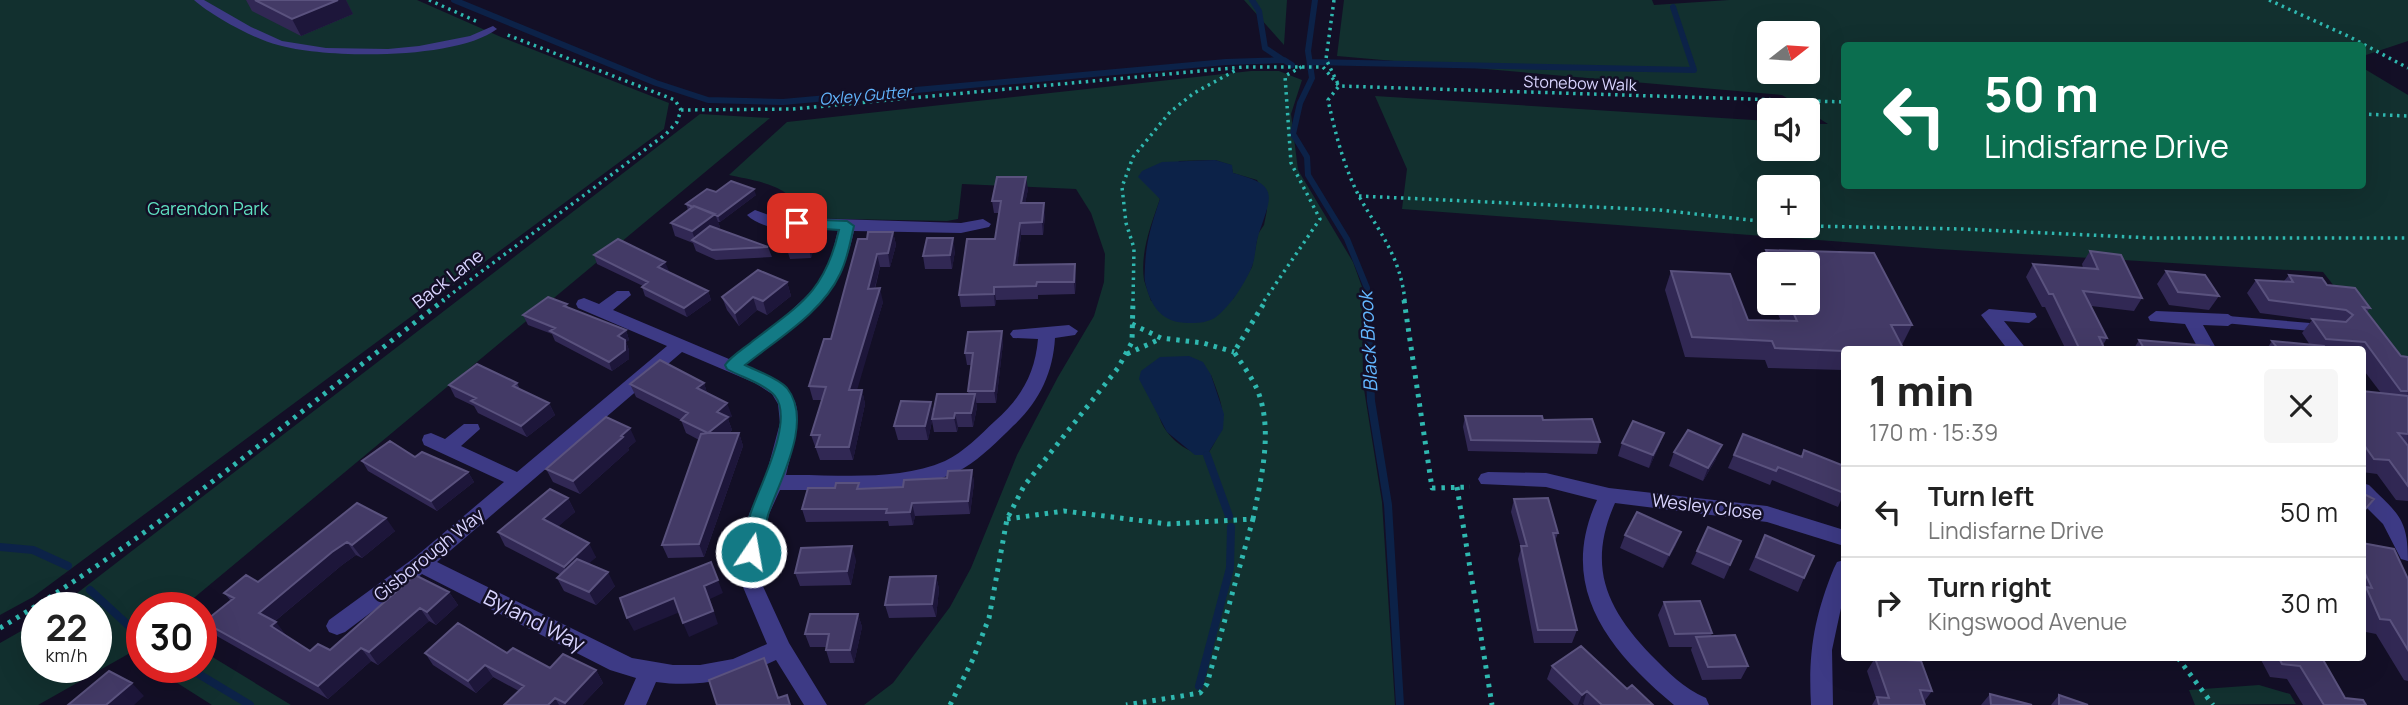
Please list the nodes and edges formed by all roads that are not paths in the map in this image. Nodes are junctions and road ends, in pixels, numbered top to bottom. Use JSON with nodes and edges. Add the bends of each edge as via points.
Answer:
{"nodes":[{"id":1,"x":198,"y":0,"type":"edge"},
{"id":2,"x":493,"y":29,"type":"road end"},
{"id":3,"x":763,"y":222,"type":"dead end"},
{"id":4,"x":983,"y":224,"type":"dead end"},
{"id":5,"x":847,"y":226,"type":"junction"},
{"id":6,"x":961,"y":228,"type":"junction"},
{"id":7,"x":947,"y":239,"type":"edge"},
{"id":8,"x":623,"y":295,"type":"dead end"},
{"id":9,"x":2029,"y":317,"type":"dead end"},
{"id":10,"x":2156,"y":317,"type":"dead end"},
{"id":11,"x":2191,"y":319,"type":"junction"},
{"id":12,"x":2228,"y":320,"type":"joint"},
{"id":13,"x":2333,"y":329,"type":"edge"},
{"id":14,"x":1069,"y":331,"type":"dead end"},
{"id":15,"x":1047,"y":333,"type":"junction"},
{"id":16,"x":1019,"y":334,"type":"dead end"},
{"id":17,"x":678,"y":346,"type":"junction"},
{"id":18,"x":2015,"y":346,"type":"edge"},
{"id":19,"x":2206,"y":346,"type":"edge"},
{"id":20,"x":733,"y":365,"type":"junction"},
{"id":21,"x":471,"y":429,"type":"dead end"},
{"id":22,"x":1488,"y":479,"type":"dead end"},
{"id":23,"x":519,"y":481,"type":"junction"},
{"id":24,"x":774,"y":482,"type":"junction"},
{"id":25,"x":2366,"y":493,"type":"edge"},
{"id":26,"x":1609,"y":495,"type":"junction"},
{"id":27,"x":2399,"y":520,"type":"edge"},
{"id":28,"x":1841,"y":537,"type":"edge"},
{"id":29,"x":2408,"y":553,"type":"edge"},
{"id":30,"x":421,"y":564,"type":"junction"},
{"id":31,"x":1841,"y":575,"type":"edge"},
{"id":32,"x":337,"y":626,"type":"dead end"},
{"id":33,"x":780,"y":648,"type":"junction"},
{"id":34,"x":649,"y":673,"type":"junction"},
{"id":35,"x":1686,"y":703,"type":"edge"},
{"id":36,"x":635,"y":705,"type":"edge"},
{"id":37,"x":816,"y":705,"type":"edge"},
{"id":38,"x":1822,"y":705,"type":"edge"}],
"edges":[{"from":1,"to":2,"type":"lane","via":[[280,43],[306,48],[435,47],[473,39]]},
{"from":3,"to":5,"type":"street"},
{"from":4,"to":6,"type":"street"},
{"from":5,"to":6,"type":"street"},
{"from":5,"to":20,"type":"street","via":[[840,257],[820,293]]},
{"from":6,"to":7,"type":"street"},
{"from":8,"to":17,"type":"street","via":[[592,307]]},
{"from":9,"to":18,"type":"street","via":[[1989,315]]},
{"from":10,"to":11,"type":"street"},
{"from":11,"to":12,"type":"street"},
{"from":11,"to":19,"type":"street"},
{"from":12,"to":13,"type":"lane"},
{"from":14,"to":15,"type":"street"},
{"from":15,"to":16,"type":"street"},
{"from":15,"to":24,"type":"street","via":[[1040,380],[1016,414],[950,466],[879,480]]},
{"from":17,"to":20,"type":"street"},
{"from":17,"to":23,"type":"street","name":"Gisborough Way"},
{"from":20,"to":24,"type":"street","via":[[779,390],[787,404],[789,423]]},
{"from":21,"to":23,"type":"street","via":[[439,444]]},
{"from":22,"to":26,"type":"street","name":"Wesley Close","via":[[1546,480]]},
{"from":23,"to":30,"type":"street","name":"Gisborough Way"},
{"from":24,"to":33,"type":"street","via":[[760,514],[750,580]]},
{"from":25,"to":27,"type":"street"},
{"from":26,"to":28,"type":"street","name":"Wesley Close","via":[[1767,514]]},
{"from":26,"to":35,"type":"street","via":[[1596,524],[1592,572],[1604,613],[1624,641]]},
{"from":27,"to":29,"type":"street"},
{"from":30,"to":32,"type":"street","name":"Gisborough Way"},
{"from":30,"to":34,"type":"street","name":"Byland Way","via":[[618,663]]},
{"from":31,"to":38,"type":"street","via":[[1822,630]]},
{"from":33,"to":34,"type":"street","name":"Byland Way","via":[[729,670]]},
{"from":33,"to":37,"type":"street"},
{"from":34,"to":36,"type":"street"}]}
